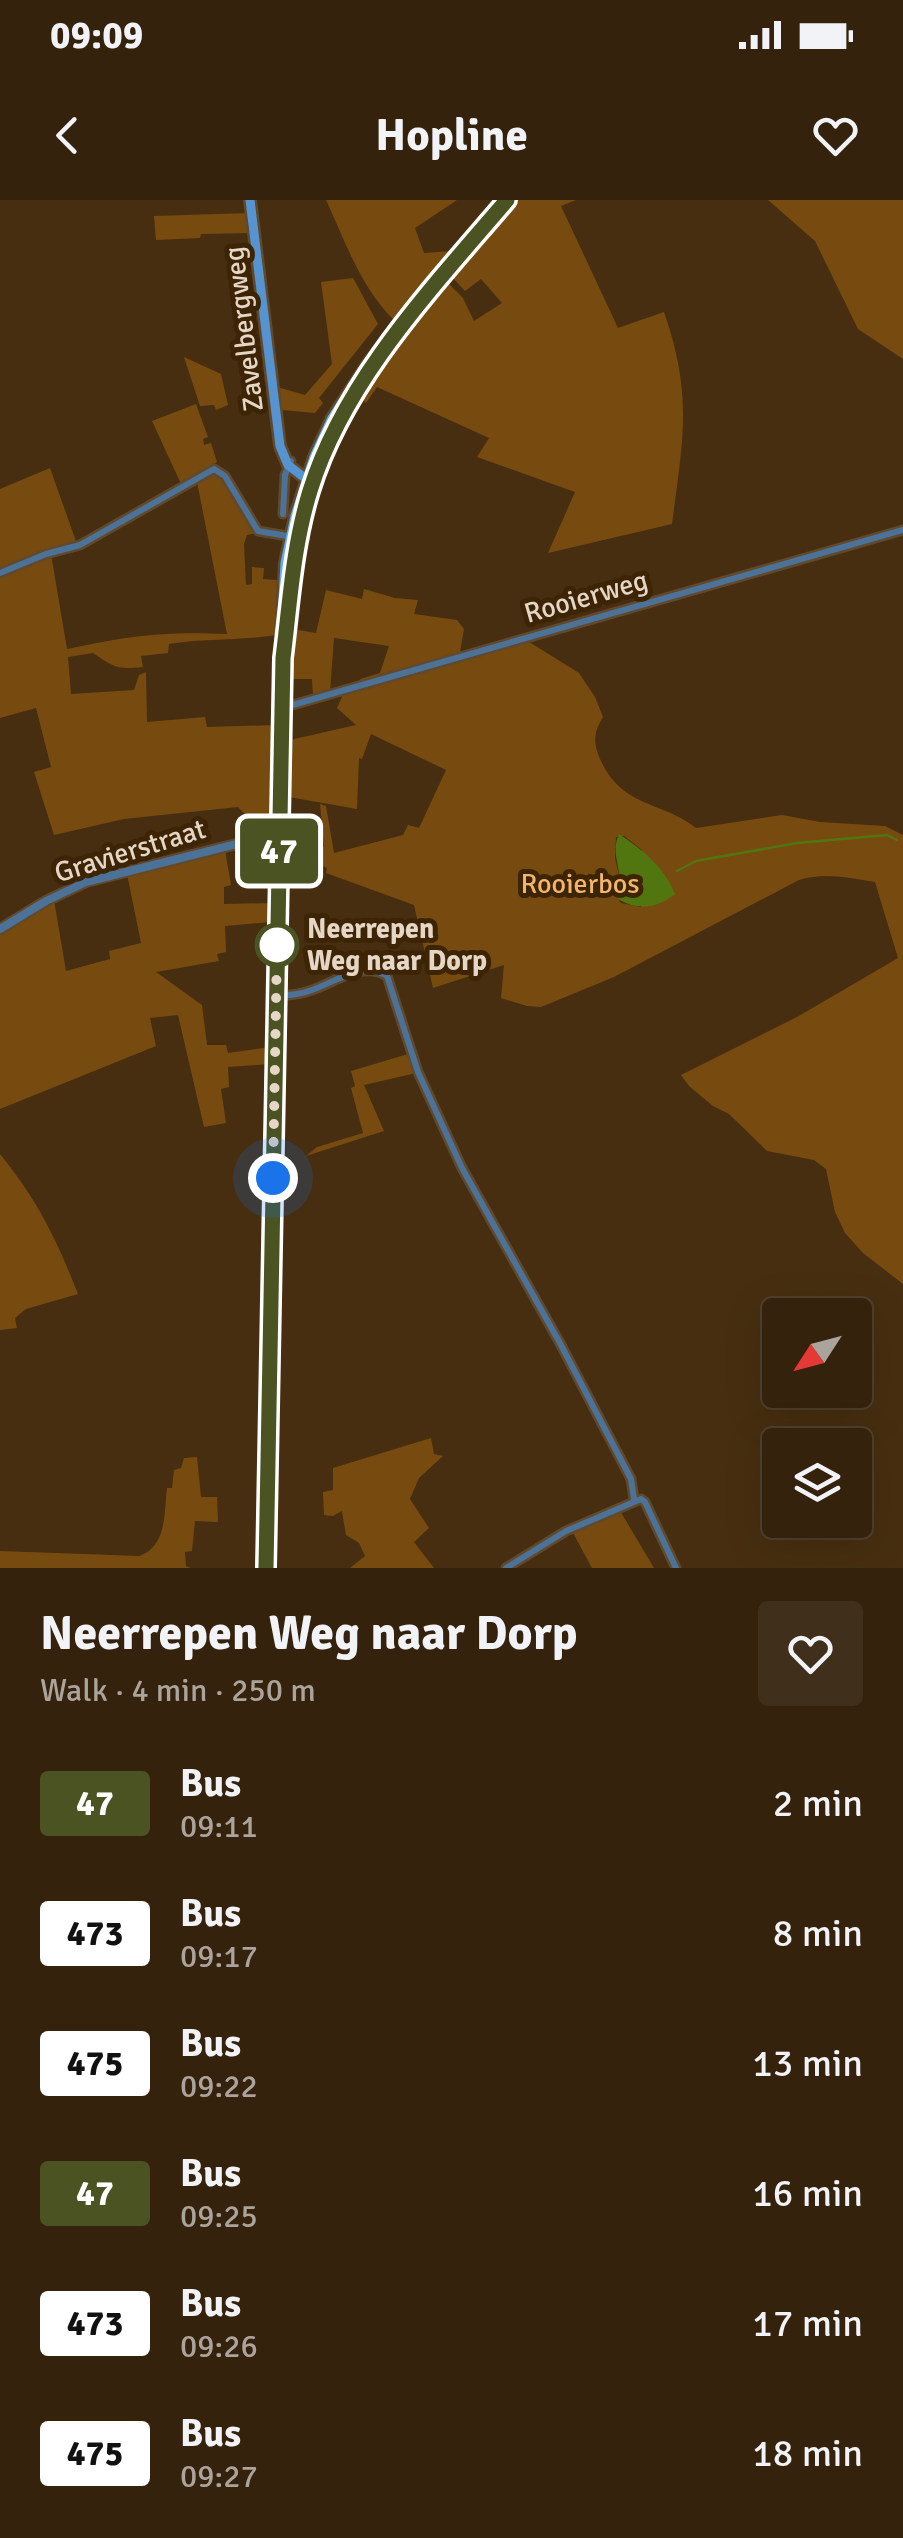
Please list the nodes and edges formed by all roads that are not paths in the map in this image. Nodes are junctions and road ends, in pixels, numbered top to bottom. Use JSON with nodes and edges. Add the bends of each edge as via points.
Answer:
{"nodes":[{"id":1,"x":250,"y":200,"type":"edge"},
{"id":2,"x":507,"y":200,"type":"edge"},
{"id":3,"x":290,"y":463,"type":"junction"},
{"id":4,"x":310,"y":475,"type":"junction"},
{"id":5,"x":283,"y":514,"type":"dead end"},
{"id":6,"x":903,"y":530,"type":"edge"},
{"id":7,"x":298,"y":537,"type":"junction"},
{"id":8,"x":0,"y":573,"type":"edge"},
{"id":9,"x":282,"y":708,"type":"junction"},
{"id":10,"x":280,"y":833,"type":"junction"},
{"id":11,"x":0,"y":929,"type":"edge"},
{"id":12,"x":276,"y":996,"type":"junction"},
{"id":13,"x":634,"y":1499,"type":"junction"},
{"id":14,"x":266,"y":1568,"type":"edge"},
{"id":15,"x":506,"y":1568,"type":"edge"},
{"id":16,"x":676,"y":1568,"type":"edge"}],
"edges":[{"from":1,"to":3,"type":"main road","name":"Zavelbergweg","via":[[282,452]]},
{"from":2,"to":4,"type":"main road","via":[[369,362],[342,400]]},
{"from":3,"to":4,"type":"main road"},
{"from":3,"to":5,"type":"street"},
{"from":4,"to":7,"type":"main road"},
{"from":6,"to":9,"type":"street","name":"Rooierweg"},
{"from":7,"to":8,"type":"street","via":[[258,531],[214,469],[92,538]]},
{"from":7,"to":9,"type":"main road","via":[[282,604]]},
{"from":9,"to":10,"type":"main road"},
{"from":10,"to":11,"type":"street","name":"Gravierstraat","via":[[86,882]]},
{"from":10,"to":12,"type":"main road"},
{"from":12,"to":13,"type":"street","via":[[351,974],[387,976],[418,1072],[462,1168],[631,1478]]},
{"from":12,"to":14,"type":"main road"},
{"from":13,"to":15,"type":"street"},
{"from":13,"to":16,"type":"street","via":[[646,1502]]}]}
